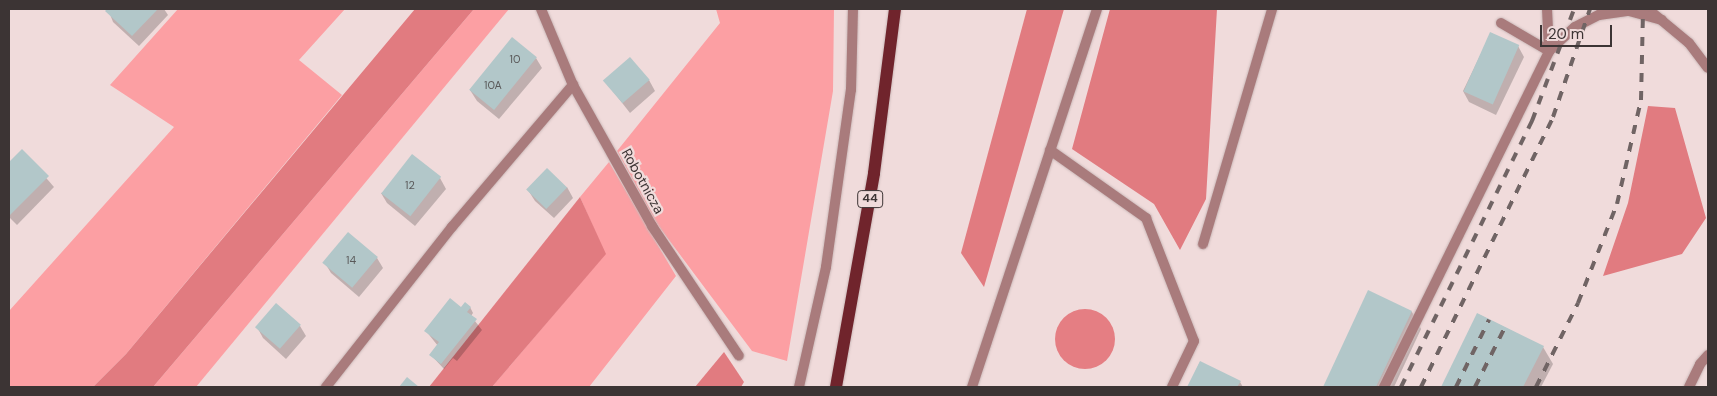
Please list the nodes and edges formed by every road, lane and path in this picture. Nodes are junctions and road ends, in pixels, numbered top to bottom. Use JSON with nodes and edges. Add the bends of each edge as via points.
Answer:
{"nodes":[{"id":1,"x":541,"y":9,"type":"edge"},
{"id":2,"x":853,"y":9,"type":"edge"},
{"id":3,"x":895,"y":9,"type":"edge"},
{"id":4,"x":1097,"y":9,"type":"edge"},
{"id":5,"x":1272,"y":9,"type":"edge"},
{"id":6,"x":1547,"y":9,"type":"edge"},
{"id":7,"x":1648,"y":9,"type":"edge"},
{"id":8,"x":1662,"y":20,"type":"junction"},
{"id":9,"x":1501,"y":23,"type":"dead end"},
{"id":10,"x":1549,"y":51,"type":"junction"},
{"id":11,"x":1708,"y":68,"type":"edge"},
{"id":12,"x":573,"y":85,"type":"junction"},
{"id":13,"x":1050,"y":150,"type":"junction"},
{"id":14,"x":1203,"y":244,"type":"dead end"},
{"id":15,"x":739,"y":356,"type":"dead end"},
{"id":16,"x":1708,"y":356,"type":"edge"},
{"id":17,"x":326,"y":387,"type":"edge"},
{"id":18,"x":799,"y":387,"type":"edge"},
{"id":19,"x":836,"y":387,"type":"edge"},
{"id":20,"x":972,"y":387,"type":"edge"},
{"id":21,"x":1172,"y":387,"type":"edge"},
{"id":22,"x":1384,"y":387,"type":"edge"},
{"id":23,"x":1689,"y":387,"type":"edge"}],
"edges":[{"from":1,"to":12,"type":"street","name":"Robotnicza"},
{"from":2,"to":18,"type":"street","via":[[850,90],[826,267]]},
{"from":3,"to":19,"type":"main road","number":"44","via":[[874,173]]},
{"from":4,"to":13,"type":"street"},
{"from":5,"to":14,"type":"street"},
{"from":6,"to":10,"type":"street"},
{"from":7,"to":8,"type":"street"},
{"from":8,"to":10,"type":"street","via":[[1629,11],[1599,15],[1576,27]]},
{"from":8,"to":11,"type":"street","via":[[1690,43]]},
{"from":9,"to":10,"type":"street"},
{"from":10,"to":22,"type":"street"},
{"from":12,"to":15,"type":"street","name":"Robotnicza","via":[[652,226]]},
{"from":12,"to":17,"type":"street","via":[[452,227]]},
{"from":13,"to":20,"type":"street"},
{"from":13,"to":21,"type":"street","via":[[1146,218],[1194,340]]},
{"from":16,"to":23,"type":"street","via":[[1700,364]]}]}
